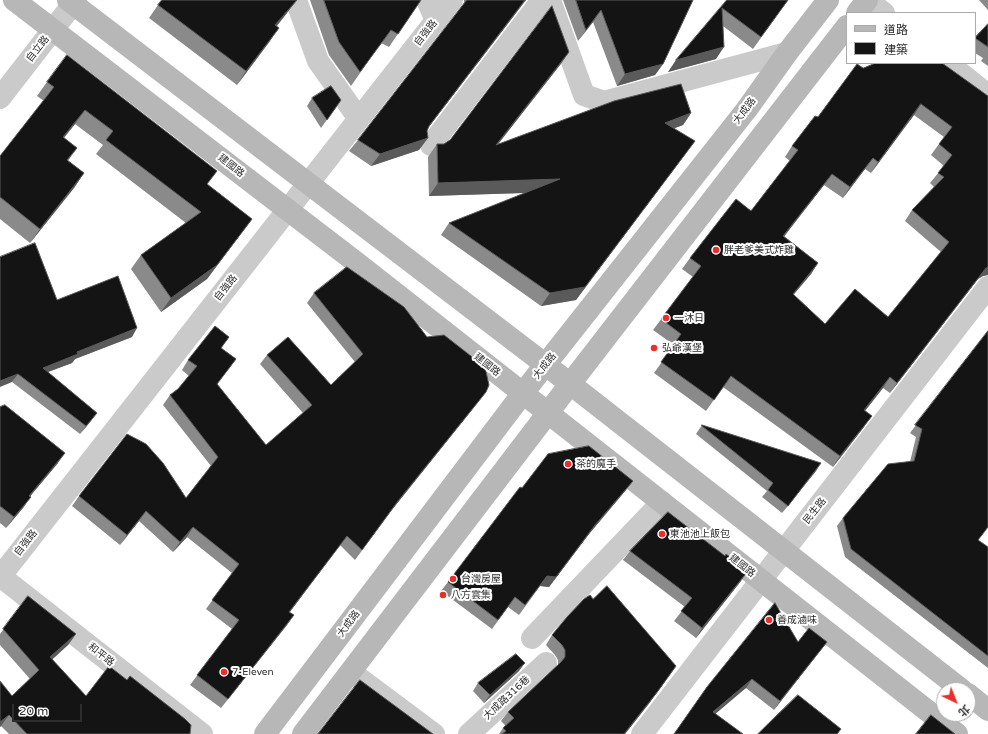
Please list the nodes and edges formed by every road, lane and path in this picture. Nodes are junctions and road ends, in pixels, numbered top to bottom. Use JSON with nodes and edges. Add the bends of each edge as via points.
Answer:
{"nodes":[{"id":1,"x":14,"y":0,"type":"edge"},
{"id":2,"x":296,"y":0,"type":"edge"},
{"id":3,"x":427,"y":0,"type":"edge"},
{"id":4,"x":452,"y":0,"type":"edge"},
{"id":5,"x":542,"y":0,"type":"edge"},
{"id":6,"x":550,"y":0,"type":"edge"},
{"id":7,"x":828,"y":0,"type":"edge"},
{"id":8,"x":867,"y":0,"type":"edge"},
{"id":9,"x":72,"y":1,"type":"edge"},
{"id":10,"x":858,"y":12,"type":"edge"},
{"id":11,"x":883,"y":12,"type":"edge"},
{"id":12,"x":436,"y":21,"type":"junction"},
{"id":13,"x":846,"y":27,"type":"edge"},
{"id":14,"x":53,"y":29,"type":"junction"},
{"id":15,"x":787,"y":52,"type":"junction"},
{"id":16,"x":949,"y":64,"type":"edge"},
{"id":17,"x":988,"y":95,"type":"edge"},
{"id":18,"x":0,"y":98,"type":"edge"},
{"id":19,"x":359,"y":119,"type":"junction"},
{"id":20,"x":431,"y":145,"type":"dead end"},
{"id":21,"x":308,"y":183,"type":"junction"},
{"id":22,"x":288,"y":210,"type":"junction"},
{"id":23,"x":988,"y":287,"type":"edge"},
{"id":24,"x":546,"y":365,"type":"junction"},
{"id":25,"x":570,"y":384,"type":"junction"},
{"id":26,"x":524,"y":393,"type":"junction"},
{"id":27,"x":548,"y":413,"type":"junction"},
{"id":28,"x":662,"y":502,"type":"junction"},
{"id":29,"x":784,"y":550,"type":"junction"},
{"id":30,"x":0,"y":577,"type":"edge"},
{"id":31,"x":761,"y":580,"type":"junction"},
{"id":32,"x":532,"y":638,"type":"dead end"},
{"id":33,"x":546,"y":662,"type":"dead end"},
{"id":34,"x":351,"y":672,"type":"junction"},
{"id":35,"x":952,"y":682,"type":"edge"},
{"id":36,"x":976,"y":700,"type":"edge"},
{"id":37,"x":988,"y":710,"type":"edge"},
{"id":38,"x":202,"y":734,"type":"edge"},
{"id":39,"x":265,"y":734,"type":"edge"},
{"id":40,"x":303,"y":734,"type":"edge"},
{"id":41,"x":434,"y":734,"type":"edge"},
{"id":42,"x":469,"y":734,"type":"edge"},
{"id":43,"x":642,"y":734,"type":"edge"},
{"id":44,"x":957,"y":734,"type":"edge"}],
"edges":[{"from":1,"to":14,"type":"street","name":"建國路"},
{"from":2,"to":19,"type":"street","via":[[318,61]]},
{"from":3,"to":12,"type":"street"},
{"from":4,"to":12,"type":"street","name":"自強路"},
{"from":5,"to":20,"type":"street"},
{"from":6,"to":15,"type":"street","via":[[584,95],[604,102]]},
{"from":7,"to":15,"type":"street","name":"大成路"},
{"from":8,"to":10,"type":"street"},
{"from":8,"to":11,"type":"street"},
{"from":9,"to":14,"type":"street","name":"自立路"},
{"from":9,"to":21,"type":"street"},
{"from":12,"to":19,"type":"street","name":"自強路"},
{"from":13,"to":25,"type":"street"},
{"from":14,"to":18,"type":"street","name":"自立路"},
{"from":14,"to":22,"type":"street","name":"建國路"},
{"from":15,"to":24,"type":"street","name":"大成路","via":[[747,109]]},
{"from":16,"to":17,"type":"street"},
{"from":19,"to":21,"type":"street","name":"自強路"},
{"from":21,"to":22,"type":"street","name":"自強路"},
{"from":21,"to":24,"type":"street"},
{"from":22,"to":26,"type":"street","name":"建國路"},
{"from":22,"to":30,"type":"street","name":"自強路"},
{"from":23,"to":29,"type":"street","name":"民生路"},
{"from":24,"to":25,"type":"street"},
{"from":24,"to":26,"type":"street","name":"大成路"},
{"from":25,"to":27,"type":"street"},
{"from":25,"to":29,"type":"street"},
{"from":26,"to":27,"type":"street","name":"建國路"},
{"from":26,"to":39,"type":"street","name":"大成路"},
{"from":27,"to":28,"type":"street","name":"建國路"},
{"from":27,"to":34,"type":"street"},
{"from":28,"to":31,"type":"street","name":"建國路"},
{"from":28,"to":32,"type":"street"},
{"from":29,"to":31,"type":"street","name":"民生路"},
{"from":29,"to":35,"type":"street"},
{"from":30,"to":38,"type":"street","name":"和平路"},
{"from":31,"to":43,"type":"street","name":"民生路"},
{"from":31,"to":44,"type":"street","name":"建國路"},
{"from":33,"to":42,"type":"street","name":"大成路316巷"},
{"from":34,"to":40,"type":"street"},
{"from":34,"to":41,"type":"street"},
{"from":36,"to":37,"type":"street"}]}
